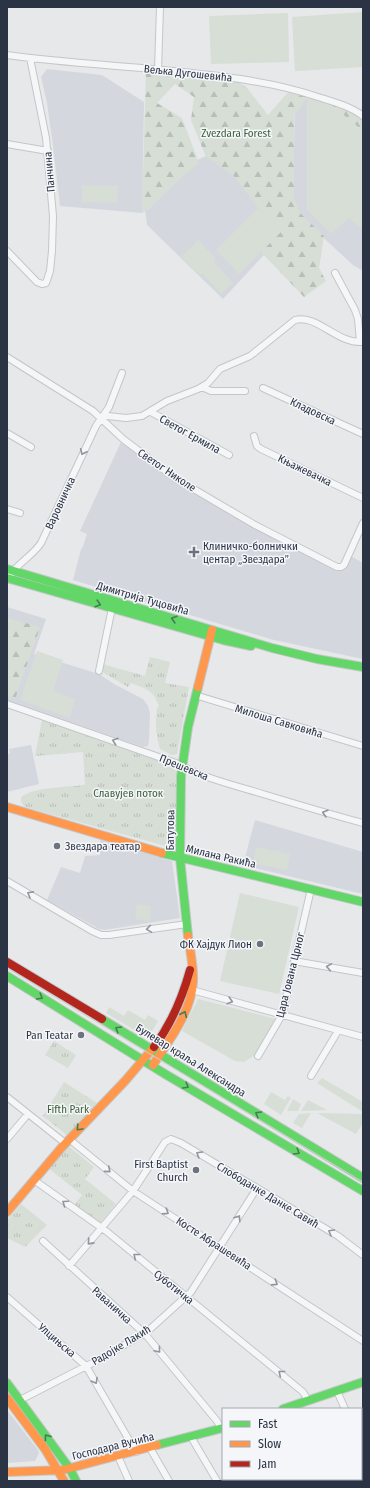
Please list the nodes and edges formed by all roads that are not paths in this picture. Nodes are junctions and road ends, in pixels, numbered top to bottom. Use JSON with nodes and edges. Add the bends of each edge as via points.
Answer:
{"nodes":[{"id":1,"x":160,"y":7,"type":"edge"},
{"id":2,"x":7,"y":55,"type":"edge"},
{"id":3,"x":30,"y":58,"type":"junction"},
{"id":4,"x":158,"y":70,"type":"junction"},
{"id":5,"x":363,"y":116,"type":"edge"},
{"id":6,"x":7,"y":144,"type":"edge"},
{"id":7,"x":48,"y":152,"type":"junction"},
{"id":8,"x":7,"y":251,"type":"edge"},
{"id":9,"x":336,"y":273,"type":"dead end"},
{"id":10,"x":361,"y":342,"type":"edge"},
{"id":11,"x":7,"y":357,"type":"edge"},
{"id":12,"x":122,"y":373,"type":"dead end"},
{"id":13,"x":202,"y":387,"type":"junction"},
{"id":14,"x":263,"y":388,"type":"dead end"},
{"id":15,"x":245,"y":391,"type":"dead end"},
{"id":16,"x":151,"y":412,"type":"junction"},
{"id":17,"x":102,"y":418,"type":"junction"},
{"id":18,"x":7,"y":433,"type":"edge"},
{"id":19,"x":363,"y":434,"type":"edge"},
{"id":20,"x":254,"y":436,"type":"dead end"},
{"id":21,"x":31,"y":447,"type":"dead end"},
{"id":22,"x":229,"y":455,"type":"dead end"},
{"id":23,"x":363,"y":498,"type":"edge"},
{"id":24,"x":7,"y":509,"type":"edge"},
{"id":25,"x":20,"y":513,"type":"dead end"},
{"id":26,"x":363,"y":523,"type":"edge"},
{"id":27,"x":8,"y":575,"type":"edge"},
{"id":28,"x":112,"y":608,"type":"junction"},
{"id":29,"x":211,"y":633,"type":"junction"},
{"id":30,"x":363,"y":667,"type":"edge"},
{"id":31,"x":99,"y":672,"type":"dead end"},
{"id":32,"x":195,"y":695,"type":"junction"},
{"id":33,"x":7,"y":704,"type":"edge"},
{"id":34,"x":363,"y":746,"type":"edge"},
{"id":35,"x":182,"y":766,"type":"junction"},
{"id":36,"x":7,"y":807,"type":"edge"},
{"id":37,"x":363,"y":823,"type":"edge"},
{"id":38,"x":180,"y":858,"type":"junction"},
{"id":39,"x":7,"y":881,"type":"edge"},
{"id":40,"x":311,"y":889,"type":"junction"},
{"id":41,"x":363,"y":902,"type":"edge"},
{"id":42,"x":187,"y":924,"type":"junction"},
{"id":43,"x":191,"y":961,"type":"junction"},
{"id":44,"x":294,"y":961,"type":"junction"},
{"id":45,"x":7,"y":962,"type":"edge"},
{"id":46,"x":363,"y":973,"type":"edge"},
{"id":47,"x":7,"y":976,"type":"edge"},
{"id":48,"x":192,"y":990,"type":"junction"},
{"id":49,"x":282,"y":1016,"type":"junction"},
{"id":50,"x":338,"y":1031,"type":"junction"},
{"id":51,"x":363,"y":1038,"type":"edge"},
{"id":52,"x":152,"y":1049,"type":"junction"},
{"id":53,"x":160,"y":1054,"type":"junction"},
{"id":54,"x":258,"y":1056,"type":"dead end"},
{"id":55,"x":143,"y":1059,"type":"junction"},
{"id":56,"x":152,"y":1065,"type":"junction"},
{"id":57,"x":312,"y":1076,"type":"dead end"},
{"id":58,"x":7,"y":1097,"type":"edge"},
{"id":59,"x":28,"y":1114,"type":"junction"},
{"id":60,"x":7,"y":1139,"type":"edge"},
{"id":61,"x":67,"y":1141,"type":"junction"},
{"id":62,"x":363,"y":1178,"type":"edge"},
{"id":63,"x":34,"y":1180,"type":"junction"},
{"id":64,"x":257,"y":1188,"type":"junction"},
{"id":65,"x":133,"y":1191,"type":"junction"},
{"id":66,"x":363,"y":1192,"type":"edge"},
{"id":67,"x":8,"y":1208,"type":"edge"},
{"id":68,"x":102,"y":1229,"type":"junction"},
{"id":69,"x":43,"y":1241,"type":"dead end"},
{"id":70,"x":219,"y":1247,"type":"junction"},
{"id":71,"x":363,"y":1255,"type":"edge"},
{"id":72,"x":69,"y":1266,"type":"junction"},
{"id":73,"x":7,"y":1296,"type":"edge"},
{"id":74,"x":186,"y":1297,"type":"junction"},
{"id":75,"x":363,"y":1333,"type":"edge"},
{"id":76,"x":145,"y":1334,"type":"junction"},
{"id":77,"x":361,"y":1340,"type":"edge"},
{"id":78,"x":86,"y":1366,"type":"junction"},
{"id":79,"x":363,"y":1382,"type":"edge"},
{"id":80,"x":7,"y":1383,"type":"edge"},
{"id":81,"x":337,"y":1391,"type":"junction"},
{"id":82,"x":7,"y":1398,"type":"edge"},
{"id":83,"x":20,"y":1400,"type":"junction"},
{"id":84,"x":308,"y":1400,"type":"junction"},
{"id":85,"x":285,"y":1408,"type":"edge"},
{"id":86,"x":345,"y":1408,"type":"edge"},
{"id":87,"x":222,"y":1429,"type":"edge"},
{"id":88,"x":191,"y":1437,"type":"junction"},
{"id":89,"x":150,"y":1448,"type":"junction"},
{"id":90,"x":136,"y":1452,"type":"junction"},
{"id":91,"x":118,"y":1456,"type":"junction"},
{"id":92,"x":70,"y":1469,"type":"junction"},
{"id":93,"x":58,"y":1470,"type":"junction"},
{"id":94,"x":7,"y":1472,"type":"edge"},
{"id":95,"x":64,"y":1481,"type":"edge"},
{"id":96,"x":76,"y":1481,"type":"edge"},
{"id":97,"x":129,"y":1481,"type":"edge"},
{"id":98,"x":169,"y":1481,"type":"edge"},
{"id":99,"x":217,"y":1481,"type":"edge"}],
"edges":[{"from":1,"to":4,"type":"street"},
{"from":2,"to":3,"type":"street","name":"Вељка Дугошевића"},
{"from":3,"to":4,"type":"street","name":"Вељка Дугошевића"},
{"from":3,"to":7,"type":"street","name":"Панчина"},
{"from":4,"to":5,"type":"street","name":"Вељка Дугошевића","via":[[246,79],[282,86],[338,104]]},
{"from":6,"to":7,"type":"street"},
{"from":7,"to":8,"type":"street","name":"Панчина","via":[[53,236],[46,283],[37,282]]},
{"from":9,"to":10,"type":"street","via":[[355,310]]},
{"from":10,"to":13,"type":"street","name":"Светог Ермила","via":[[341,338],[304,319],[296,320],[250,356],[220,369]]},
{"from":11,"to":17,"type":"street","name":"Светог Николе"},
{"from":12,"to":17,"type":"street","name":"Варовничка"},
{"from":13,"to":15,"type":"street","via":[[211,391]]},
{"from":13,"to":16,"type":"street","name":"Светог Ермила","via":[[167,401]]},
{"from":14,"to":19,"type":"street","name":"Кладовска"},
{"from":16,"to":17,"type":"street","name":"Светог Ермила","via":[[137,417]]},
{"from":16,"to":22,"type":"street","name":"Светог Ермила"},
{"from":17,"to":26,"type":"street","name":"Светог Николе","via":[[123,440],[175,478],[268,532],[337,567],[344,565]]},
{"from":17,"to":27,"type":"street","name":"Варовничка","one_way":true,"via":[[41,543]]},
{"from":18,"to":21,"type":"street"},
{"from":20,"to":23,"type":"street","name":"Књажевачка","via":[[256,444],[261,449]]},
{"from":24,"to":25,"type":"street"},
{"from":27,"to":28,"type":"main road","name":"Димитрија Туцовића","one_way":true},
{"from":29,"to":27,"type":"main road","name":"Димитрија Туцовића","one_way":true},
{"from":28,"to":29,"type":"main road","name":"Димитрија Туцовића"},
{"from":28,"to":31,"type":"street"},
{"from":29,"to":30,"type":"main road","name":"Димитрија Туцовића","via":[[317,659]]},
{"from":29,"to":32,"type":"main road","name":"Батутова"},
{"from":32,"to":34,"type":"street","name":"Милоша Савковића"},
{"from":32,"to":35,"type":"main road","name":"Батутова"},
{"from":35,"to":33,"type":"street","name":"Прешевска","one_way":true},
{"from":37,"to":35,"type":"street","name":"Прешевска","one_way":true,"via":[[229,784]]},
{"from":35,"to":38,"type":"main road","name":"Батутова"},
{"from":36,"to":38,"type":"main road","name":"Милана Ракића"},
{"from":38,"to":40,"type":"main road","name":"Милана Ракића"},
{"from":38,"to":42,"type":"main road","name":"Батутова"},
{"from":42,"to":39,"type":"street","one_way":true,"via":[[101,935]]},
{"from":40,"to":41,"type":"main road","name":"Милана Ракића"},
{"from":40,"to":44,"type":"street","name":"Цара Јована Црног"},
{"from":42,"to":43,"type":"main road","name":"Батутова"},
{"from":43,"to":48,"type":"main road","name":"Батутова"},
{"from":43,"to":52,"type":"main road","name":"Батутова","via":[[182,1001]]},
{"from":46,"to":44,"type":"street","one_way":true},
{"from":44,"to":49,"type":"street","name":"Цара Јована Црног"},
{"from":52,"to":45,"type":"main road","name":"Булевар краља Александра","one_way":true},
{"from":47,"to":55,"type":"main road","one_way":true},
{"from":48,"to":49,"type":"street","one_way":true},
{"from":53,"to":48,"type":"main road","name":"Батутова","one_way":true,"via":[[181,1021]]},
{"from":49,"to":50,"type":"street"},
{"from":49,"to":54,"type":"street","name":"Цара Јована Црног"},
{"from":50,"to":51,"type":"street"},
{"from":50,"to":57,"type":"street"},
{"from":52,"to":53,"type":"main road","name":"Булевар краља Александра"},
{"from":52,"to":55,"type":"main road","name":"Батутова"},
{"from":53,"to":56,"type":"main road","name":"Батутова"},
{"from":62,"to":53,"type":"main road","name":"Булевар краља Александра","one_way":true},
{"from":55,"to":56,"type":"main road"},
{"from":55,"to":61,"type":"main road","name":"Батутова","one_way":true},
{"from":56,"to":66,"type":"main road","one_way":true},
{"from":58,"to":59,"type":"street","name":"Косте Абрашевића"},
{"from":59,"to":60,"type":"street"},
{"from":59,"to":61,"type":"street","name":"Косте Абрашевића"},
{"from":61,"to":63,"type":"main road","name":"Батутова"},
{"from":61,"to":65,"type":"street","name":"Косте Абрашевића","one_way":true},
{"from":63,"to":67,"type":"main road","name":"Батутова"},
{"from":68,"to":63,"type":"street","name":"Суботичка","one_way":true},
{"from":64,"to":65,"type":"street","name":"Слободанке Данке Савић","one_way":true,"via":[[171,1139],[165,1142]]},
{"from":70,"to":64,"type":"street","name":"Радојке Лакић","one_way":true},
{"from":71,"to":64,"type":"street","name":"Слободанке Данке Савић","one_way":true,"via":[[338,1236]]},
{"from":65,"to":68,"type":"street"},
{"from":65,"to":70,"type":"street","name":"Косте Абрашевића","one_way":true},
{"from":68,"to":72,"type":"street","one_way":true},
{"from":74,"to":68,"type":"street","name":"Суботичка","one_way":true},
{"from":69,"to":72,"type":"street","name":"Раваничка"},
{"from":70,"to":74,"type":"street","name":"Радојке Лакић"},
{"from":70,"to":77,"type":"street","name":"Косте Абрашевића","one_way":true},
{"from":72,"to":76,"type":"street","name":"Раваничка"},
{"from":73,"to":78,"type":"street","name":"Улцињска"},
{"from":74,"to":76,"type":"street","name":"Радојке Лакић"},
{"from":84,"to":74,"type":"street","name":"Суботичка","one_way":true,"via":[[303,1392]]},
{"from":75,"to":77,"type":"street"},
{"from":76,"to":78,"type":"street","name":"Радојке Лакић"},
{"from":76,"to":87,"type":"street","name":"Раваничка","one_way":true},
{"from":78,"to":83,"type":"street","name":"Радојке Лакић"},
{"from":78,"to":90,"type":"street","name":"Улцињска","one_way":true},
{"from":79,"to":81,"type":"main road"},
{"from":80,"to":83,"type":"main road"},
{"from":81,"to":84,"type":"main road"},
{"from":81,"to":86,"type":"street"},
{"from":82,"to":93,"type":"main road"},
{"from":92,"to":83,"type":"main road","one_way":true},
{"from":84,"to":85,"type":"main road"},
{"from":87,"to":88,"type":"main road","name":"Господара Вучића"},
{"from":88,"to":89,"type":"main road","name":"Господара Вучића"},
{"from":88,"to":99,"type":"street"},
{"from":89,"to":90,"type":"main road","name":"Господара Вучића"},
{"from":89,"to":98,"type":"street"},
{"from":90,"to":91,"type":"main road","name":"Господара Вучића"},
{"from":91,"to":92,"type":"main road","name":"Господара Вучића"},
{"from":91,"to":97,"type":"street"},
{"from":92,"to":93,"type":"main road","name":"Господара Вучића"},
{"from":92,"to":96,"type":"main road"},
{"from":93,"to":94,"type":"main road","name":"Господара Вучића"},
{"from":93,"to":95,"type":"main road"}]}
